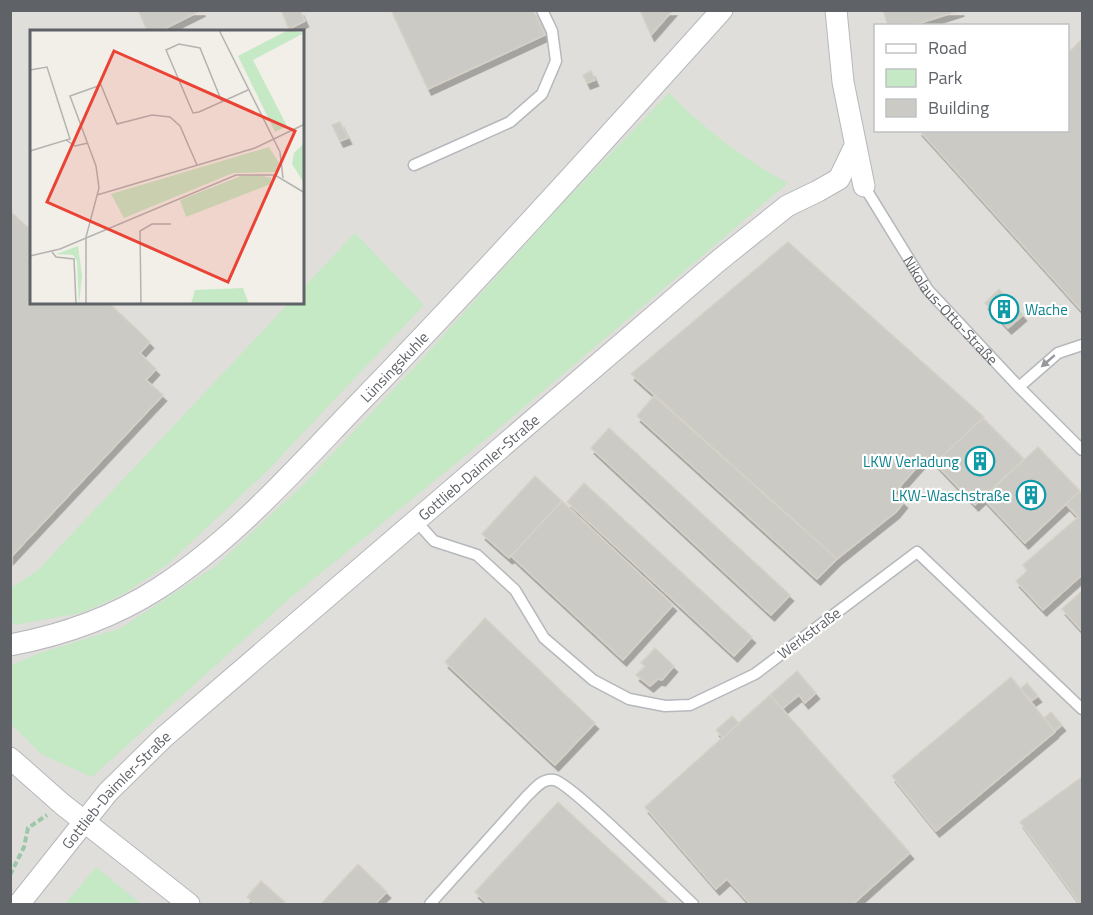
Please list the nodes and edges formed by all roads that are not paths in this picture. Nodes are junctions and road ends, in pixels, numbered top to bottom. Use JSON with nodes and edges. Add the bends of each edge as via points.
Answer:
{"nodes":[{"id":1,"x":542,"y":10,"type":"edge"},
{"id":2,"x":722,"y":10,"type":"edge"},
{"id":3,"x":836,"y":10,"type":"edge"},
{"id":4,"x":855,"y":146,"type":"junction"},
{"id":5,"x":414,"y":165,"type":"dead end"},
{"id":6,"x":864,"y":186,"type":"joint"},
{"id":7,"x":1083,"y":345,"type":"edge"},
{"id":8,"x":1019,"y":387,"type":"junction"},
{"id":9,"x":1083,"y":450,"type":"edge"},
{"id":10,"x":416,"y":521,"type":"junction"},
{"id":11,"x":10,"y":645,"type":"edge"},
{"id":12,"x":1083,"y":709,"type":"edge"},
{"id":13,"x":10,"y":758,"type":"edge"},
{"id":14,"x":84,"y":821,"type":"junction"},
{"id":15,"x":435,"y":902,"type":"edge"},
{"id":16,"x":20,"y":904,"type":"edge"},
{"id":17,"x":189,"y":904,"type":"edge"},
{"id":18,"x":693,"y":904,"type":"edge"}],
"edges":[{"from":1,"to":5,"type":"lane","via":[[552,31],[556,61],[542,94],[510,122]]},
{"from":2,"to":11,"type":"street","name":"Lünsingskuhle","via":[[456,303],[233,530],[172,579],[126,607],[81,627]]},
{"from":3,"to":4,"type":"street","via":[[843,82]]},
{"from":4,"to":6,"type":"street","name":"Nikolaus-Otto-Straße"},
{"from":4,"to":10,"type":"street","name":"Gottlieb-Daimler-Straße","via":[[839,179],[787,207],[717,262]]},
{"from":6,"to":8,"type":"lane","name":"Nikolaus-Otto-Straße","via":[[928,290]]},
{"from":7,"to":8,"type":"lane","one_way":true,"via":[[1058,353]]},
{"from":8,"to":9,"type":"lane","name":"Nikolaus-Otto-Straße"},
{"from":10,"to":12,"type":"lane","name":"Werkstraße","via":[[434,541],[477,555],[515,590],[543,638],[593,680],[629,699],[665,706],[690,705],[755,674],[917,552]]},
{"from":10,"to":14,"type":"street","name":"Gottlieb-Daimler-Straße","via":[[164,737]]},
{"from":13,"to":14,"type":"street"},
{"from":14,"to":16,"type":"street","name":"Gottlieb-Daimler-Straße"},
{"from":14,"to":17,"type":"street"},
{"from":15,"to":18,"type":"lane","via":[[527,796],[543,781],[553,780],[583,800]]}]}
